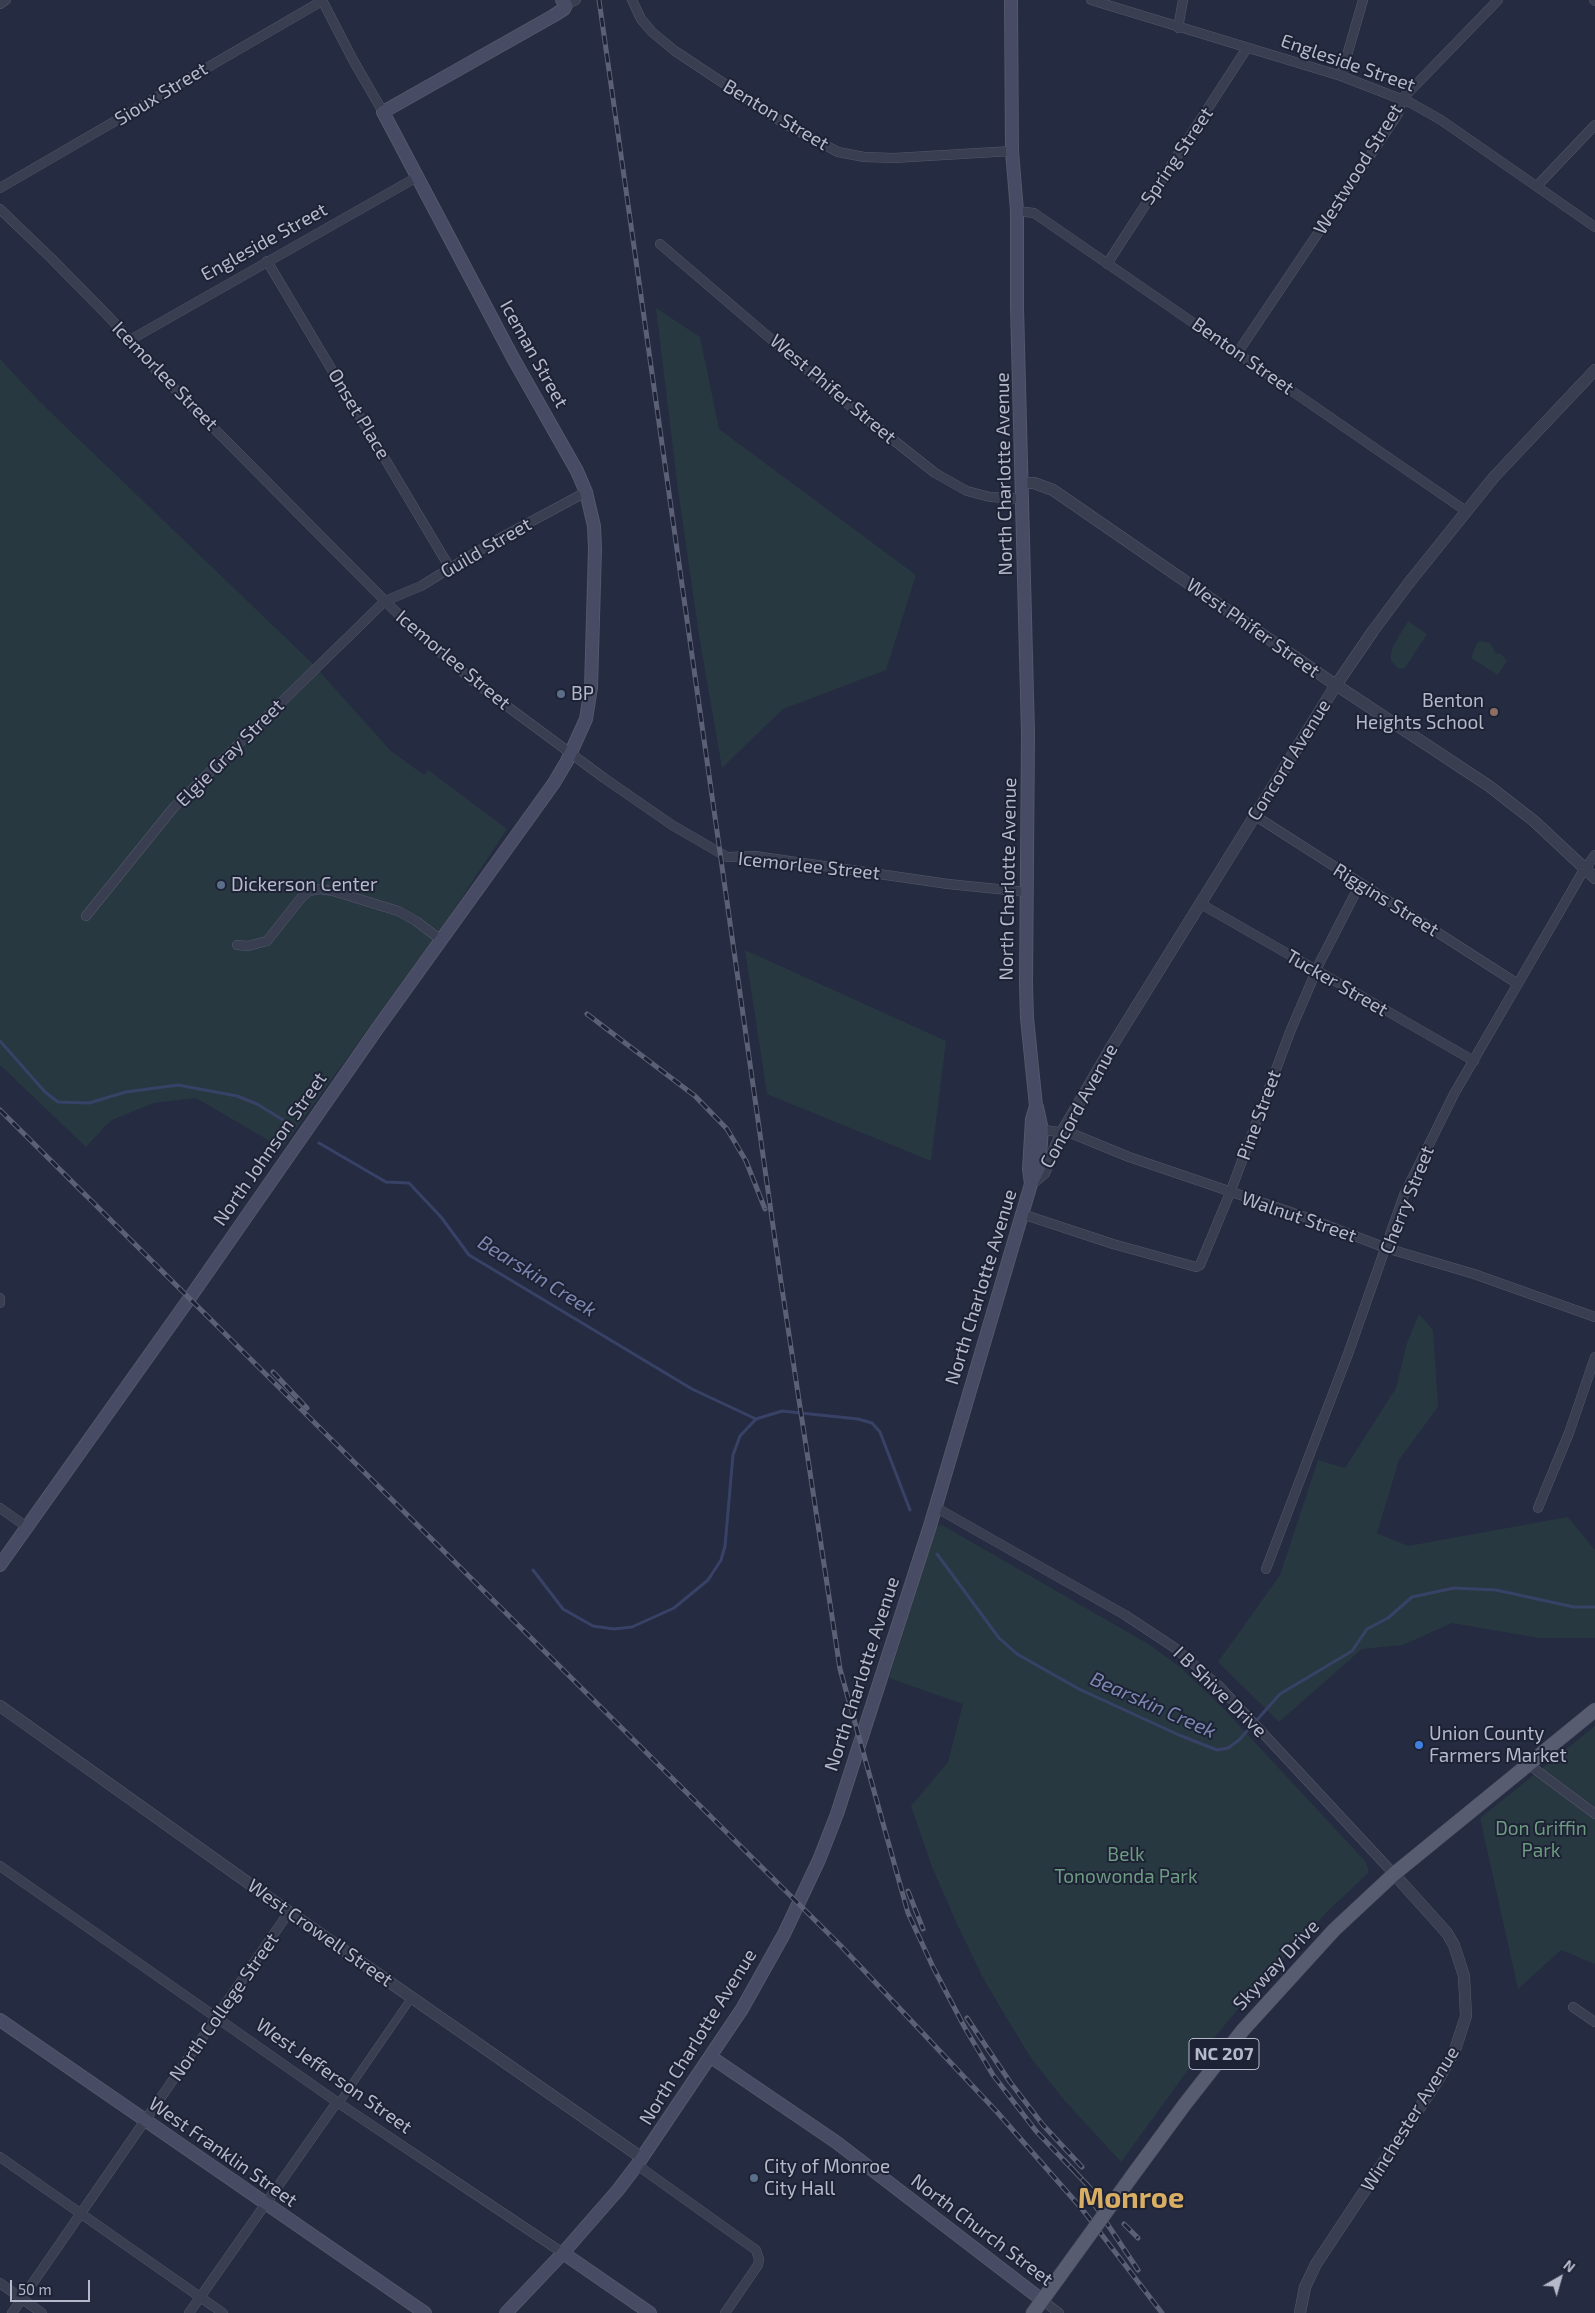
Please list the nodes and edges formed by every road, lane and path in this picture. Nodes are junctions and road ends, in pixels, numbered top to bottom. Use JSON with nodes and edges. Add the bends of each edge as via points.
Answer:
{"nodes":[{"id":1,"x":6,"y":0,"type":"edge"},
{"id":2,"x":322,"y":0,"type":"edge"},
{"id":3,"x":632,"y":0,"type":"edge"},
{"id":4,"x":1011,"y":0,"type":"edge"},
{"id":5,"x":1091,"y":0,"type":"edge"},
{"id":6,"x":1182,"y":0,"type":"edge"},
{"id":7,"x":1363,"y":0,"type":"edge"},
{"id":8,"x":1498,"y":0,"type":"edge"},
{"id":9,"x":568,"y":2,"type":"edge"},
{"id":10,"x":0,"y":4,"type":"edge"},
{"id":11,"x":1178,"y":28,"type":"junction"},
{"id":12,"x":1247,"y":48,"type":"junction"},
{"id":13,"x":1341,"y":76,"type":"junction"},
{"id":14,"x":1402,"y":99,"type":"junction"},
{"id":15,"x":383,"y":112,"type":"junction"},
{"id":16,"x":1595,"y":125,"type":"edge"},
{"id":17,"x":1012,"y":151,"type":"junction"},
{"id":18,"x":417,"y":177,"type":"junction"},
{"id":19,"x":1537,"y":186,"type":"junction"},
{"id":20,"x":0,"y":188,"type":"edge"},
{"id":21,"x":0,"y":209,"type":"edge"},
{"id":22,"x":1016,"y":211,"type":"junction"},
{"id":23,"x":1595,"y":227,"type":"edge"},
{"id":24,"x":660,"y":244,"type":"dead end"},
{"id":25,"x":267,"y":261,"type":"junction"},
{"id":26,"x":1107,"y":264,"type":"junction"},
{"id":27,"x":130,"y":340,"type":"junction"},
{"id":28,"x":1238,"y":352,"type":"junction"},
{"id":29,"x":1595,"y":371,"type":"edge"},
{"id":30,"x":1023,"y":483,"type":"junction"},
{"id":31,"x":586,"y":492,"type":"junction"},
{"id":32,"x":1023,"y":499,"type":"junction"},
{"id":33,"x":1466,"y":511,"type":"junction"},
{"id":34,"x":450,"y":568,"type":"junction"},
{"id":35,"x":385,"y":601,"type":"junction"},
{"id":36,"x":1336,"y":685,"type":"junction"},
{"id":37,"x":570,"y":754,"type":"junction"},
{"id":38,"x":1254,"y":815,"type":"junction"},
{"id":39,"x":1595,"y":855,"type":"edge"},
{"id":40,"x":1585,"y":870,"type":"junction"},
{"id":41,"x":1595,"y":878,"type":"edge"},
{"id":42,"x":1360,"y":884,"type":"junction"},
{"id":43,"x":1027,"y":892,"type":"junction"},
{"id":44,"x":1201,"y":904,"type":"junction"},
{"id":45,"x":86,"y":916,"type":"dead end"},
{"id":46,"x":441,"y":940,"type":"junction"},
{"id":47,"x":238,"y":945,"type":"dead end"},
{"id":48,"x":1316,"y":971,"type":"junction"},
{"id":49,"x":1518,"y":984,"type":"junction"},
{"id":50,"x":1474,"y":1061,"type":"junction"},
{"id":51,"x":1037,"y":1129,"type":"junction"},
{"id":52,"x":1062,"y":1132,"type":"junction"},
{"id":53,"x":1031,"y":1184,"type":"junction"},
{"id":54,"x":1230,"y":1193,"type":"junction"},
{"id":55,"x":1022,"y":1214,"type":"junction"},
{"id":56,"x":1386,"y":1248,"type":"junction"},
{"id":57,"x":0,"y":1298,"type":"edge"},
{"id":58,"x":0,"y":1303,"type":"edge"},
{"id":59,"x":1595,"y":1317,"type":"edge"},
{"id":60,"x":1595,"y":1357,"type":"edge"},
{"id":61,"x":935,"y":1506,"type":"junction"},
{"id":62,"x":0,"y":1508,"type":"edge"},
{"id":63,"x":1538,"y":1508,"type":"dead end"},
{"id":64,"x":27,"y":1527,"type":"junction"},
{"id":65,"x":0,"y":1565,"type":"edge"},
{"id":66,"x":1266,"y":1569,"type":"dead end"},
{"id":67,"x":0,"y":1706,"type":"edge"},
{"id":68,"x":1595,"y":1710,"type":"edge"},
{"id":69,"x":1528,"y":1764,"type":"junction"},
{"id":70,"x":1595,"y":1814,"type":"edge"},
{"id":71,"x":0,"y":1866,"type":"edge"},
{"id":72,"x":1394,"y":1874,"type":"junction"},
{"id":73,"x":289,"y":1912,"type":"junction"},
{"id":74,"x":412,"y":1997,"type":"junction"},
{"id":75,"x":1573,"y":2007,"type":"dead end"},
{"id":76,"x":217,"y":2018,"type":"junction"},
{"id":77,"x":0,"y":2020,"type":"edge"},
{"id":78,"x":1595,"y":2022,"type":"edge"},
{"id":79,"x":710,"y":2057,"type":"junction"},
{"id":80,"x":338,"y":2102,"type":"junction"},
{"id":81,"x":145,"y":2121,"type":"junction"},
{"id":82,"x":0,"y":2157,"type":"edge"},
{"id":83,"x":640,"y":2161,"type":"junction"},
{"id":84,"x":265,"y":2204,"type":"junction"},
{"id":85,"x":81,"y":2213,"type":"junction"},
{"id":86,"x":563,"y":2253,"type":"junction"},
{"id":87,"x":0,"y":2283,"type":"edge"},
{"id":88,"x":200,"y":2297,"type":"junction"},
{"id":89,"x":22,"y":2299,"type":"junction"},
{"id":90,"x":1042,"y":2300,"type":"junction"},
{"id":91,"x":12,"y":2313,"type":"edge"},
{"id":92,"x":42,"y":2313,"type":"edge"},
{"id":93,"x":189,"y":2313,"type":"edge"},
{"id":94,"x":223,"y":2313,"type":"edge"},
{"id":95,"x":425,"y":2313,"type":"edge"},
{"id":96,"x":506,"y":2313,"type":"edge"},
{"id":97,"x":650,"y":2313,"type":"edge"},
{"id":98,"x":725,"y":2313,"type":"edge"},
{"id":99,"x":1033,"y":2313,"type":"edge"},
{"id":100,"x":1059,"y":2313,"type":"edge"},
{"id":101,"x":1300,"y":2313,"type":"edge"}],
"edges":[{"from":1,"to":10,"type":"street"},
{"from":2,"to":15,"type":"street","name":"Iceman Street"},
{"from":2,"to":20,"type":"street","name":"Sioux Street"},
{"from":3,"to":17,"type":"street","name":"Benton Street","via":[[641,19],[675,51],[785,124],[838,152],[894,158]]},
{"from":4,"to":17,"type":"main road","name":"North Charlotte Avenue"},
{"from":5,"to":11,"type":"street","name":"Engleside Street"},
{"from":6,"to":11,"type":"street"},
{"from":7,"to":13,"type":"street"},
{"from":8,"to":14,"type":"street","name":"Westwood Street"},
{"from":9,"to":15,"type":"main road","via":[[553,16]]},
{"from":11,"to":12,"type":"street","name":"Engleside Street"},
{"from":12,"to":13,"type":"street","name":"Engleside Street"},
{"from":12,"to":26,"type":"street","name":"Spring Street"},
{"from":13,"to":14,"type":"street","name":"Engleside Street"},
{"from":14,"to":19,"type":"street","name":"Engleside Street","via":[[1440,120]]},
{"from":14,"to":28,"type":"street","name":"Westwood Street","via":[[1398,114]]},
{"from":15,"to":18,"type":"main road","name":"Iceman Street"},
{"from":16,"to":19,"type":"street"},
{"from":17,"to":22,"type":"main road","name":"North Charlotte Avenue"},
{"from":18,"to":25,"type":"street","name":"Engleside Street"},
{"from":18,"to":31,"type":"main road","name":"Iceman Street"},
{"from":19,"to":23,"type":"street","name":"Engleside Street"},
{"from":21,"to":27,"type":"street","name":"Icemorlee Street"},
{"from":22,"to":26,"type":"street","name":"Benton Street","via":[[1034,213]]},
{"from":22,"to":30,"type":"main road","name":"North Charlotte Avenue"},
{"from":24,"to":32,"type":"street","name":"West Phifer Street","via":[[834,393],[935,473],[968,491]]},
{"from":25,"to":27,"type":"street","name":"Engleside Street"},
{"from":25,"to":34,"type":"street","name":"Onset Place"},
{"from":26,"to":28,"type":"street","name":"Benton Street"},
{"from":27,"to":35,"type":"street","name":"Icemorlee Street"},
{"from":28,"to":33,"type":"street","name":"Benton Street"},
{"from":29,"to":33,"type":"street","name":"Concord Avenue"},
{"from":30,"to":32,"type":"main road","name":"North Charlotte Avenue"},
{"from":30,"to":36,"type":"street","name":"West Phifer Street","via":[[1034,482],[1053,490]]},
{"from":31,"to":34,"type":"street","name":"Guild Street"},
{"from":31,"to":37,"type":"main road","name":"Iceman Street","via":[[596,549],[591,688],[586,719]]},
{"from":32,"to":43,"type":"main road","name":"North Charlotte Avenue","via":[[1028,734]]},
{"from":33,"to":36,"type":"street","name":"Concord Avenue","via":[[1408,584]]},
{"from":34,"to":35,"type":"street","name":"Guild Street"},
{"from":35,"to":37,"type":"street","name":"Icemorlee Street","via":[[473,681]]},
{"from":35,"to":45,"type":"street","name":"Elgie Gray Street","via":[[174,807]]},
{"from":36,"to":38,"type":"street","name":"Concord Avenue"},
{"from":36,"to":40,"type":"street","name":"West Phifer Street","via":[[1489,786],[1534,821]]},
{"from":37,"to":43,"type":"street","name":"Icemorlee Street","via":[[672,825],[727,857],[755,856]]},
{"from":37,"to":46,"type":"main road","name":"North Johnson Street","via":[[554,783]]},
{"from":38,"to":42,"type":"street","name":"Riggins Street"},
{"from":38,"to":44,"type":"street","name":"Concord Avenue"},
{"from":39,"to":40,"type":"street","name":"Cherry Street"},
{"from":40,"to":41,"type":"street","name":"West Phifer Street"},
{"from":40,"to":49,"type":"street","name":"Cherry Street"},
{"from":42,"to":48,"type":"street","name":"Pine Street"},
{"from":42,"to":49,"type":"street","name":"Riggins Street"},
{"from":43,"to":51,"type":"main road","name":"North Charlotte Avenue","via":[[1027,1018]]},
{"from":44,"to":48,"type":"street","name":"Tucker Street"},
{"from":44,"to":52,"type":"street","name":"Concord Avenue"},
{"from":46,"to":47,"type":"street","via":[[398,911],[320,889],[309,891],[301,898],[267,941]]},
{"from":46,"to":64,"type":"main road","name":"North Johnson Street"},
{"from":48,"to":50,"type":"street","name":"Tucker Street"},
{"from":48,"to":54,"type":"street","name":"Pine Street"},
{"from":49,"to":50,"type":"street","name":"Cherry Street"},
{"from":50,"to":56,"type":"street","name":"Cherry Street","via":[[1404,1195]]},
{"from":51,"to":52,"type":"street","name":"Walnut Street"},
{"from":51,"to":53,"type":"main road","name":"North Charlotte Avenue","via":[[1039,1168]]},
{"from":52,"to":53,"type":"street","name":"Concord Avenue","via":[[1044,1173]]},
{"from":52,"to":54,"type":"street","name":"Walnut Street"},
{"from":53,"to":55,"type":"main road","name":"North Charlotte Avenue"},
{"from":54,"to":55,"type":"street","name":"Pine Street","via":[[1202,1263],[1196,1267]]},
{"from":54,"to":56,"type":"street","name":"Walnut Street"},
{"from":55,"to":61,"type":"main road","name":"North Charlotte Avenue"},
{"from":56,"to":59,"type":"street","name":"Walnut Street","via":[[1474,1274]]},
{"from":56,"to":66,"type":"street","name":"Cherry Street"},
{"from":57,"to":58,"type":"street"},
{"from":60,"to":63,"type":"street","via":[[1569,1433]]},
{"from":61,"to":72,"type":"street","name":"I B Shive Drive","via":[[1156,1635],[1198,1667]]},
{"from":61,"to":79,"type":"main road","name":"North Charlotte Avenue","via":[[837,1814],[819,1860],[784,1934],[742,2009]]},
{"from":62,"to":64,"type":"street"},
{"from":64,"to":65,"type":"main road","name":"North Johnson Street"},
{"from":67,"to":73,"type":"street","name":"West Crowell Street"},
{"from":68,"to":69,"type":"main road","name":"Skyway Drive","number":"NC 207"},
{"from":69,"to":70,"type":"street"},
{"from":69,"to":72,"type":"main road","name":"Skyway Drive","number":"NC 207"},
{"from":71,"to":76,"type":"street","name":"West Jefferson Street"},
{"from":72,"to":90,"type":"main road","name":"Skyway Drive","number":"NC 207","bridge":true,"via":[[1334,1930],[1243,2030],[1184,2104]]},
{"from":72,"to":101,"type":"street","name":"Winchester Avenue","via":[[1454,1945],[1464,1976],[1466,2016],[1455,2050],[1438,2080],[1316,2264]]},
{"from":73,"to":74,"type":"street","name":"West Crowell Street"},
{"from":73,"to":76,"type":"street","name":"North College Street"},
{"from":74,"to":80,"type":"street"},
{"from":74,"to":83,"type":"street","name":"West Crowell Street"},
{"from":75,"to":78,"type":"street"},
{"from":76,"to":80,"type":"street","name":"West Jefferson Street"},
{"from":76,"to":81,"type":"street","name":"North College Street"},
{"from":77,"to":81,"type":"main road","name":"West Franklin Street"},
{"from":79,"to":83,"type":"main road","name":"North Charlotte Avenue"},
{"from":79,"to":90,"type":"main road","name":"North Church Street","via":[[836,2142]]},
{"from":80,"to":84,"type":"street"},
{"from":80,"to":86,"type":"street","name":"West Jefferson Street"},
{"from":81,"to":84,"type":"main road","name":"West Franklin Street"},
{"from":81,"to":85,"type":"street","name":"North College Street"},
{"from":82,"to":85,"type":"street"},
{"from":83,"to":86,"type":"main road","name":"North Charlotte Avenue"},
{"from":83,"to":98,"type":"street","name":"West Crowell Street","via":[[756,2250],[758,2265]]},
{"from":84,"to":88,"type":"street"},
{"from":84,"to":95,"type":"main road","name":"West Franklin Street"},
{"from":85,"to":88,"type":"street"},
{"from":85,"to":89,"type":"street","name":"North College Street"},
{"from":86,"to":96,"type":"main road","name":"North Charlotte Avenue"},
{"from":86,"to":97,"type":"main road","name":"West Jefferson Street"},
{"from":87,"to":89,"type":"street"},
{"from":88,"to":93,"type":"street"},
{"from":88,"to":94,"type":"street"},
{"from":89,"to":91,"type":"street","name":"North College Street"},
{"from":89,"to":92,"type":"street"},
{"from":90,"to":99,"type":"main road","number":"NC 207"},
{"from":90,"to":100,"type":"street","name":"North Church Street"}]}
